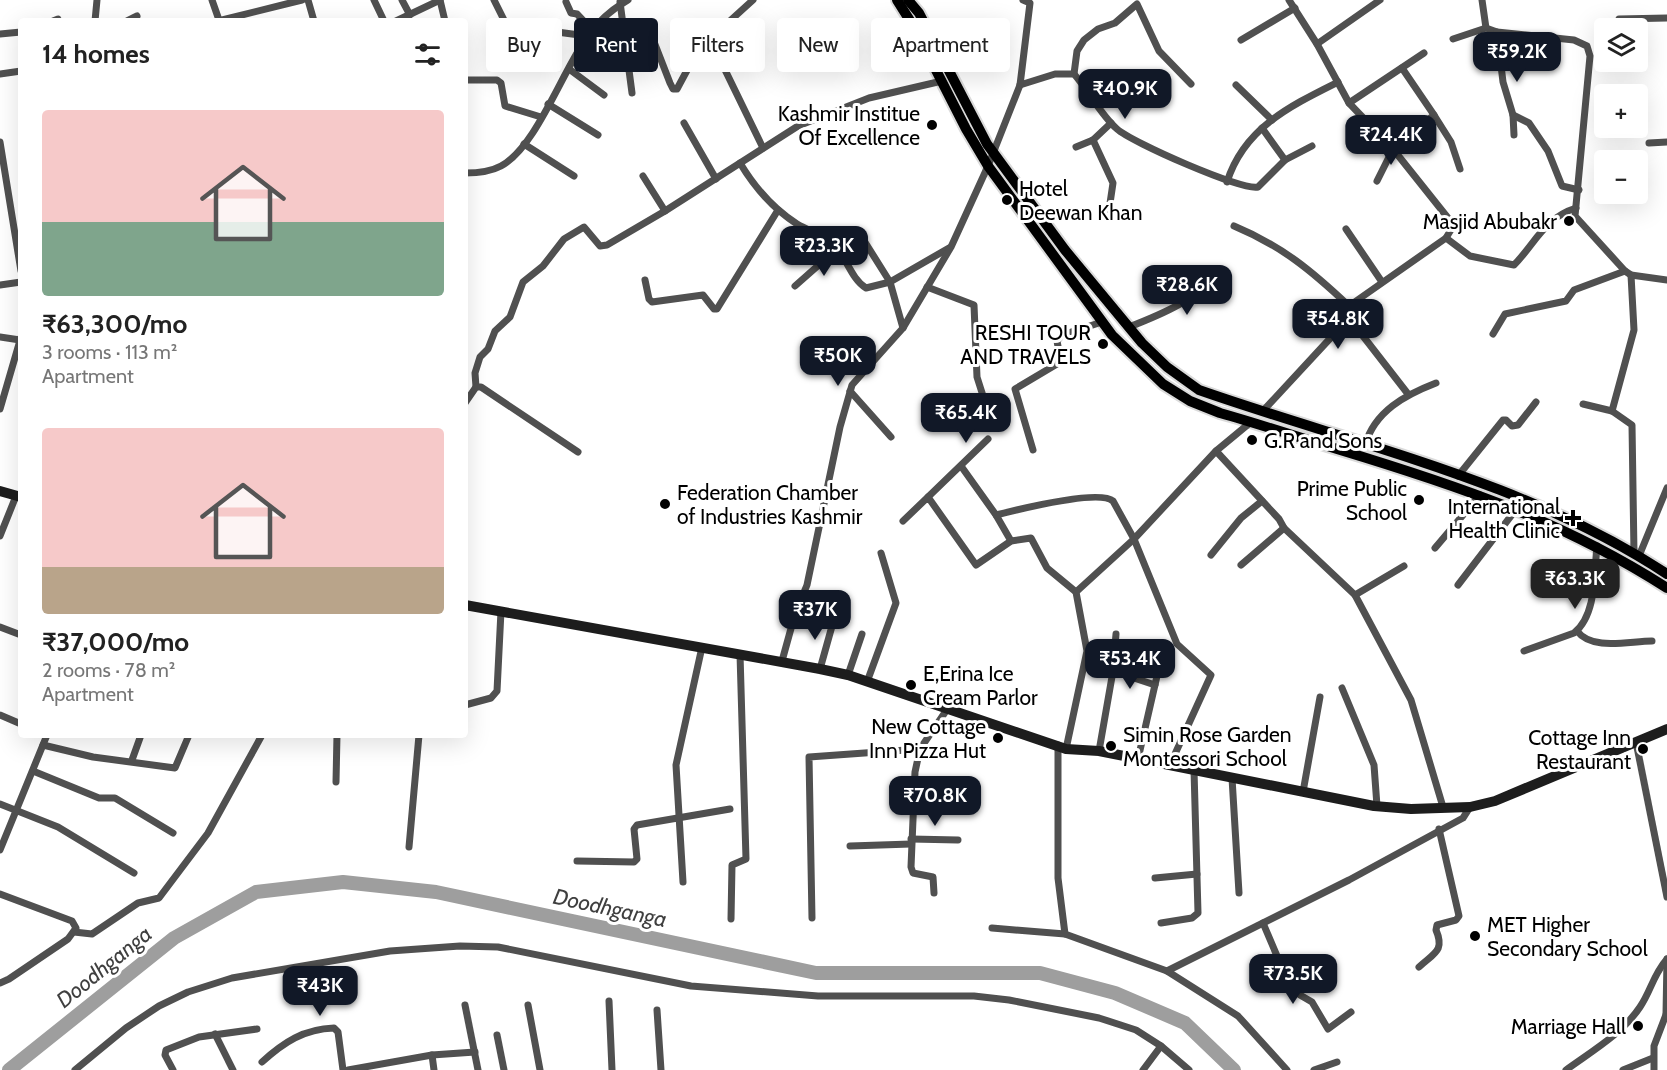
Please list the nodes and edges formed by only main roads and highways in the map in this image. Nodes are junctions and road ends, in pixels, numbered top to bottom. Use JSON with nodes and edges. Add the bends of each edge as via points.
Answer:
{"nodes":[{"id":1,"x":897,"y":0,"type":"edge"},
{"id":2,"x":908,"y":0,"type":"edge"},
{"id":3,"x":0,"y":491,"type":"edge"},
{"id":4,"x":18,"y":497,"type":"edge"},
{"id":5,"x":1667,"y":574,"type":"edge"},
{"id":6,"x":1667,"y":588,"type":"edge"},
{"id":7,"x":468,"y":606,"type":"edge"},
{"id":8,"x":1667,"y":729,"type":"edge"}],
"edges":[{"from":1,"to":6,"type":"main road","via":[[988,166],[1102,322],[1163,384],[1190,401],[1517,508],[1597,546]]},
{"from":2,"to":5,"type":"main road","via":[[919,13],[993,152],[1065,250],[1167,367],[1199,390],[1522,499],[1636,554]]},
{"from":3,"to":4,"type":"main road"},
{"from":7,"to":8,"type":"main road","via":[[848,675],[1062,747],[1100,751],[1377,806],[1470,807],[1495,801]]}]}
